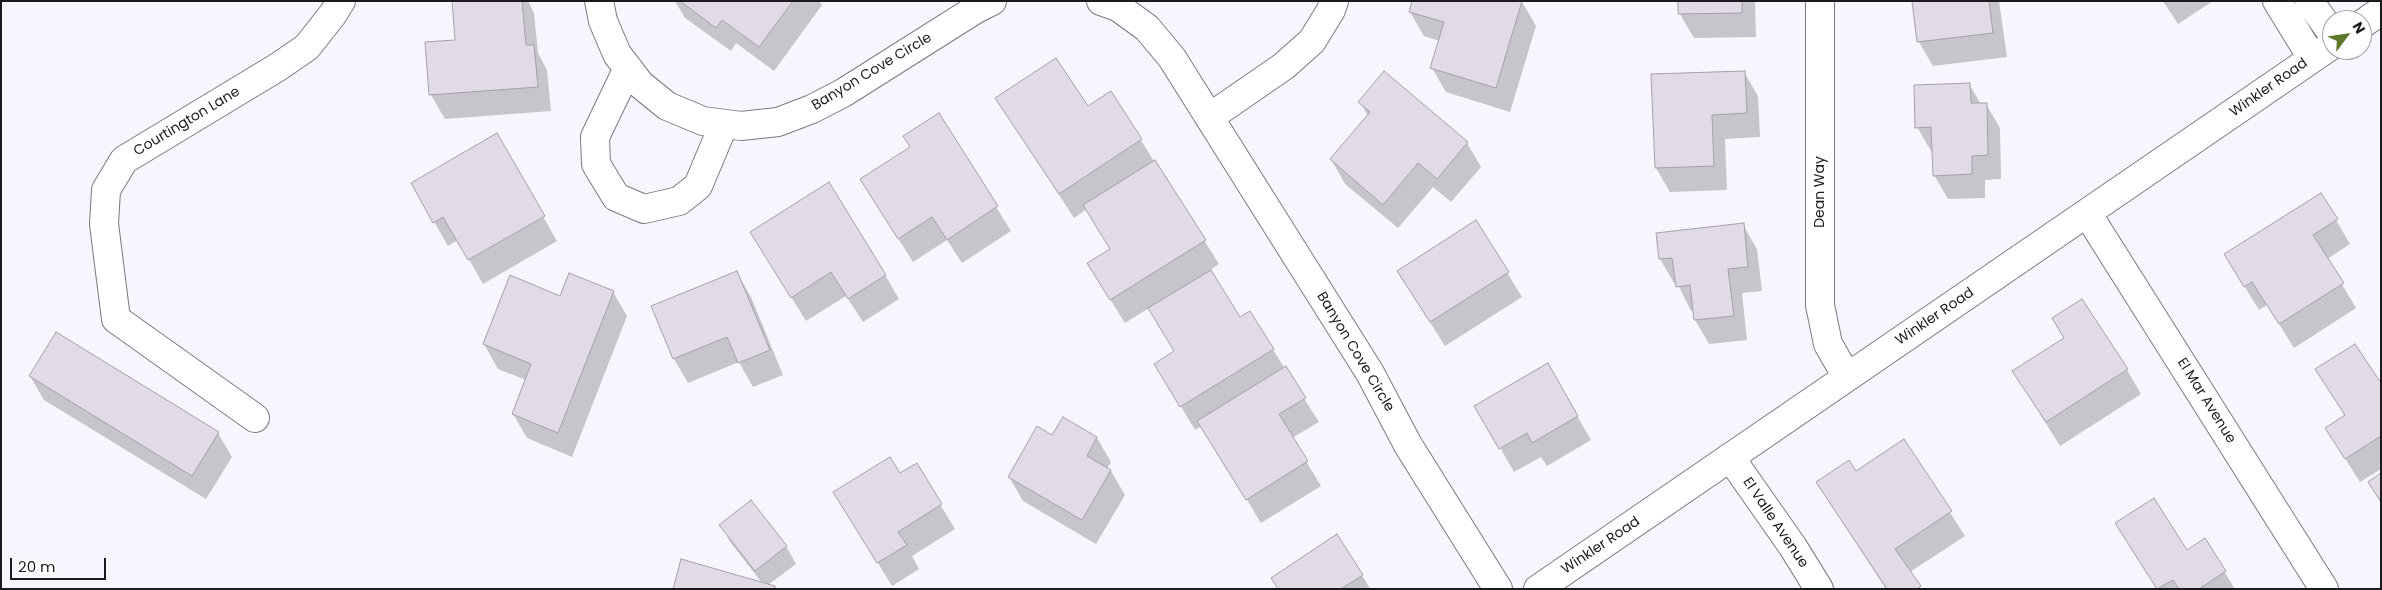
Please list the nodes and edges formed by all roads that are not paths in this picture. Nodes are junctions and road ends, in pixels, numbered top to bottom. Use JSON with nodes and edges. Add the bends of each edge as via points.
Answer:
{"nodes":[{"id":1,"x":341,"y":1,"type":"edge"},
{"id":2,"x":600,"y":1,"type":"edge"},
{"id":3,"x":992,"y":1,"type":"edge"},
{"id":4,"x":1101,"y":1,"type":"edge"},
{"id":5,"x":1334,"y":1,"type":"edge"},
{"id":6,"x":1820,"y":1,"type":"edge"},
{"id":7,"x":2277,"y":1,"type":"edge"},
{"id":8,"x":2309,"y":1,"type":"edge"},
{"id":9,"x":2322,"y":19,"type":"edge"},
{"id":10,"x":2322,"y":51,"type":"edge"},
{"id":11,"x":628,"y":68,"type":"junction"},
{"id":12,"x":1210,"y":117,"type":"junction"},
{"id":13,"x":724,"y":124,"type":"junction"},
{"id":14,"x":2087,"y":213,"type":"junction"},
{"id":15,"x":1847,"y":377,"type":"junction"},
{"id":16,"x":255,"y":418,"type":"dead end"},
{"id":17,"x":1730,"y":457,"type":"junction"},
{"id":18,"x":1498,"y":589,"type":"edge"},
{"id":19,"x":1538,"y":589,"type":"edge"},
{"id":20,"x":1819,"y":589,"type":"edge"},
{"id":21,"x":2324,"y":589,"type":"edge"}],
"edges":[{"from":1,"to":16,"type":"street","name":"Courtington Lane","via":[[306,47],[124,160],[106,190],[104,224],[116,319]]},
{"from":2,"to":11,"type":"street","name":"Banyon Cove Circle","via":[[603,21],[617,54]]},
{"from":3,"to":13,"type":"street","name":"Banyon Cove Circle","via":[[812,109],[778,122],[741,126]]},
{"from":4,"to":12,"type":"street","name":"Banyon Cove Circle","via":[[1118,7],[1147,28],[1172,58]]},
{"from":5,"to":12,"type":"street","via":[[1305,47],[1284,66]]},
{"from":6,"to":15,"type":"street","name":"Dean Way","via":[[1820,305],[1828,344]]},
{"from":7,"to":10,"type":"street"},
{"from":8,"to":9,"type":"street"},
{"from":10,"to":14,"type":"street","name":"Winkler Road"},
{"from":11,"to":13,"type":"street","name":"Banyon Cove Circle","via":[[640,84],[667,106],[703,121]]},
{"from":11,"to":13,"type":"street","via":[[595,138],[596,164],[616,197],[644,209],[679,201],[698,186]]},
{"from":12,"to":18,"type":"street","name":"Banyon Cove Circle","via":[[1370,373],[1408,445]]},
{"from":14,"to":15,"type":"street","name":"Winkler Road"},
{"from":14,"to":21,"type":"street","name":"El Mar Avenue"},
{"from":15,"to":17,"type":"street","name":"Winkler Road"},
{"from":17,"to":19,"type":"street","name":"Winkler Road"},
{"from":17,"to":20,"type":"street","name":"El Valle Avenue"}]}
